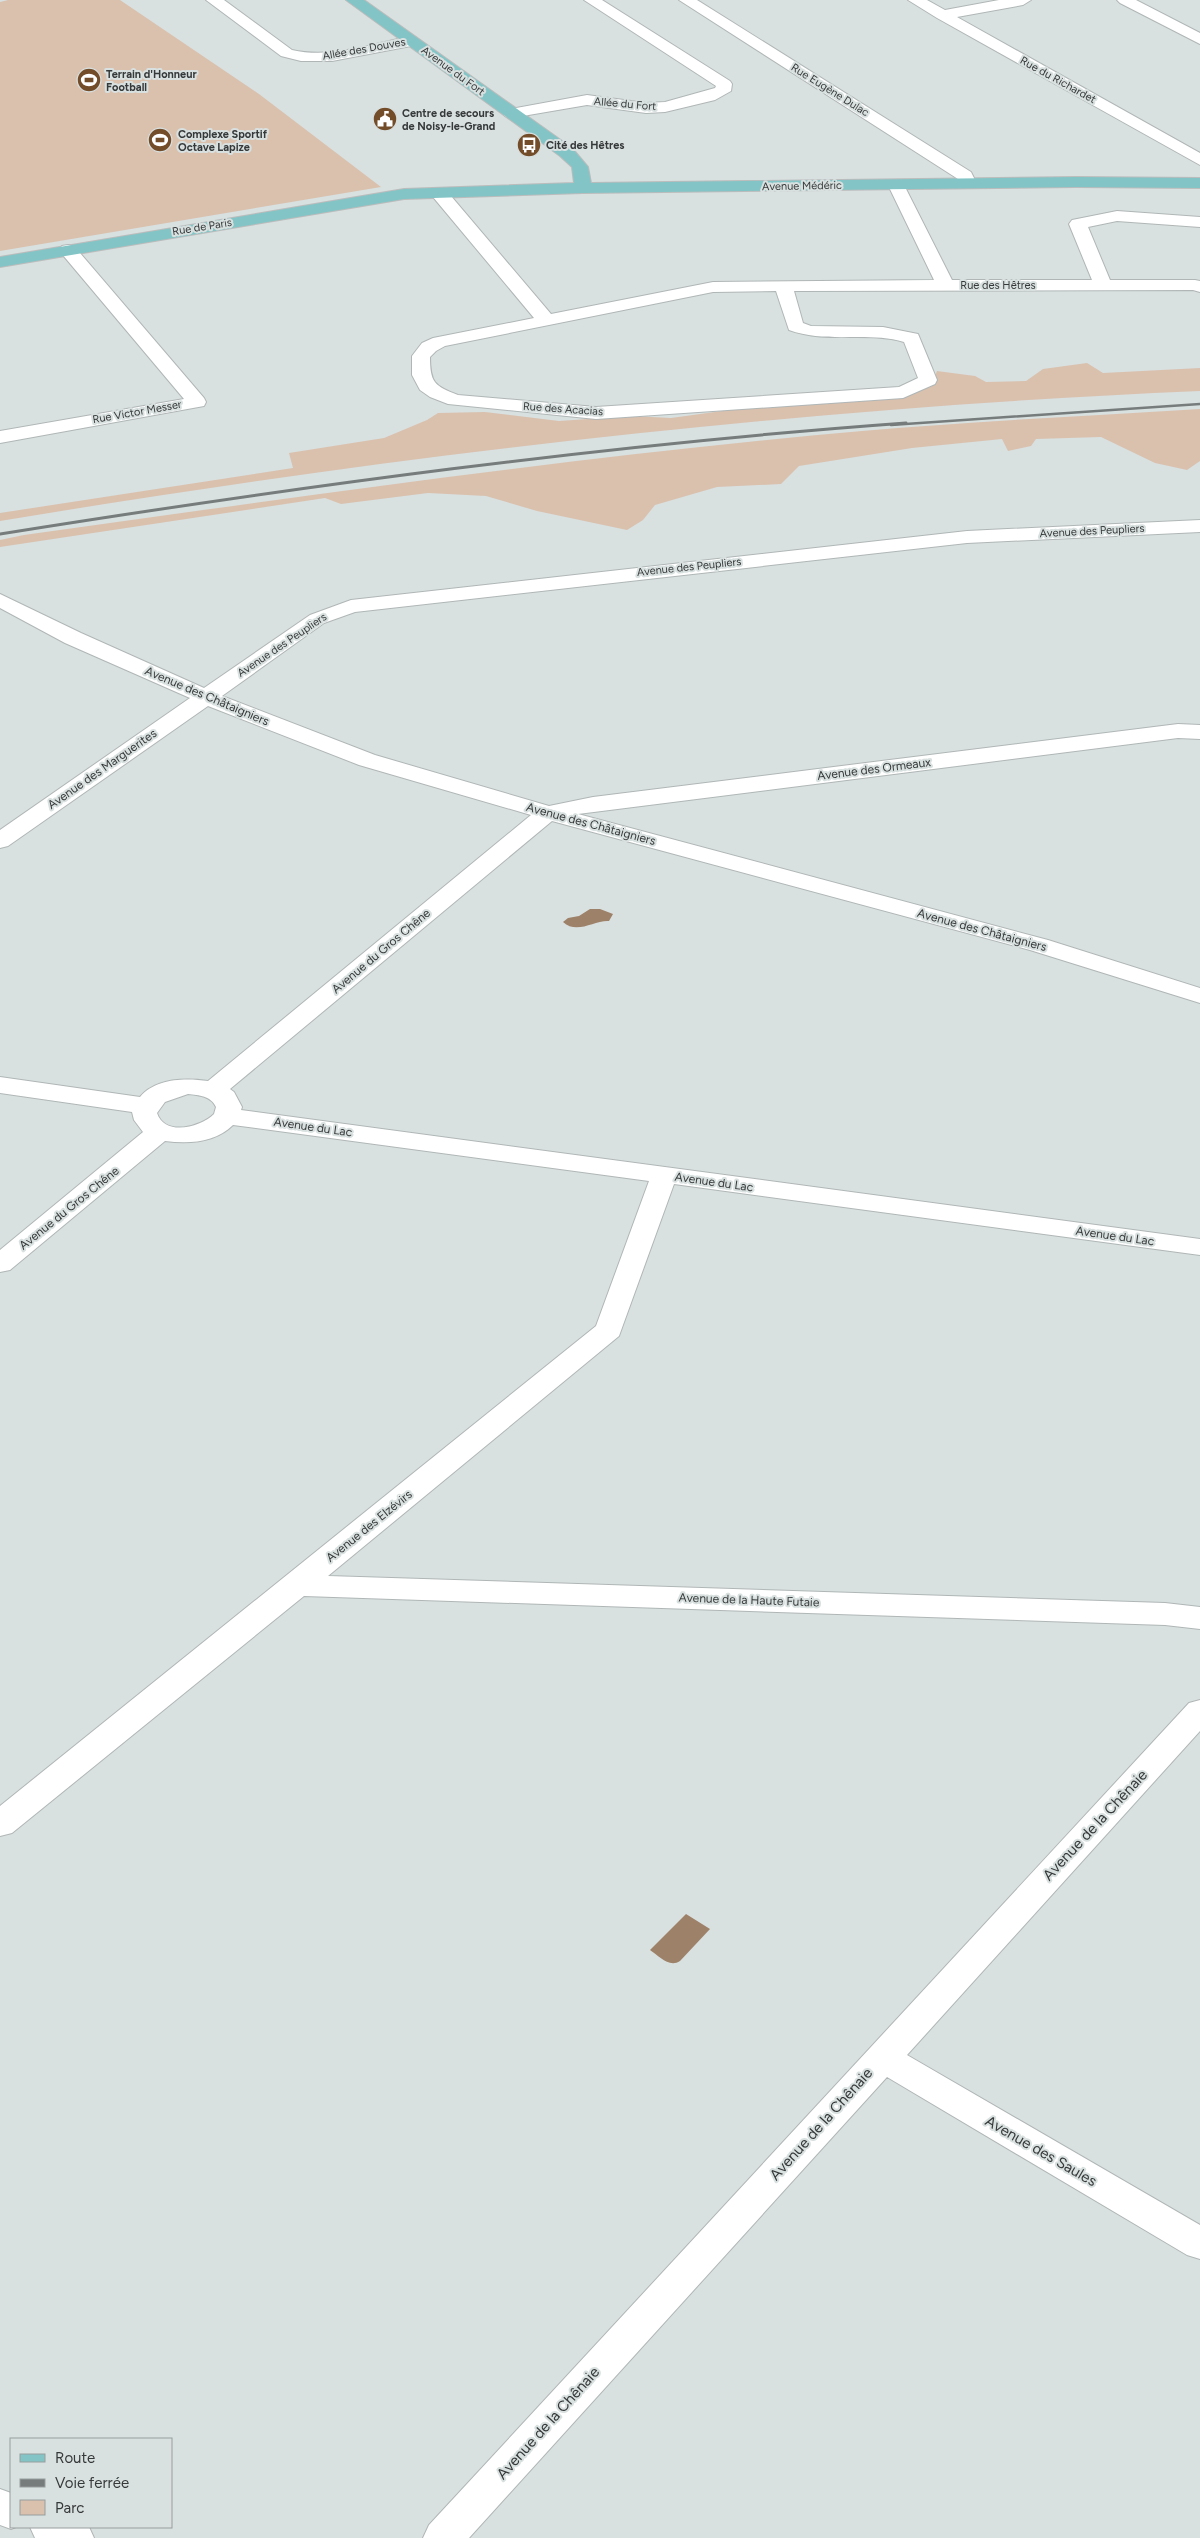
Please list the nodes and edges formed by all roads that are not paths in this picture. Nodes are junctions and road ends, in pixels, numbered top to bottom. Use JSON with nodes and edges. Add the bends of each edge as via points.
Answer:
{"nodes":[{"id":1,"x":214,"y":0,"type":"edge"},
{"id":2,"x":354,"y":0,"type":"edge"},
{"id":3,"x":592,"y":0,"type":"edge"},
{"id":4,"x":687,"y":0,"type":"edge"},
{"id":5,"x":916,"y":0,"type":"edge"},
{"id":6,"x":1023,"y":0,"type":"edge"},
{"id":7,"x":1124,"y":0,"type":"edge"},
{"id":8,"x":942,"y":15,"type":"junction"},
{"id":9,"x":1200,"y":40,"type":"edge"},
{"id":10,"x":411,"y":41,"type":"junction"},
{"id":11,"x":511,"y":113,"type":"junction"},
{"id":12,"x":1200,"y":160,"type":"edge"},
{"id":13,"x":1200,"y":183,"type":"edge"},
{"id":14,"x":969,"y":184,"type":"junction"},
{"id":15,"x":896,"y":185,"type":"junction"},
{"id":16,"x":583,"y":188,"type":"junction"},
{"id":17,"x":440,"y":192,"type":"junction"},
{"id":18,"x":404,"y":194,"type":"joint"},
{"id":19,"x":1200,"y":222,"type":"edge"},
{"id":20,"x":68,"y":250,"type":"junction"},
{"id":21,"x":0,"y":262,"type":"edge"},
{"id":22,"x":944,"y":285,"type":"junction"},
{"id":23,"x":1103,"y":285,"type":"junction"},
{"id":24,"x":782,"y":286,"type":"junction"},
{"id":25,"x":1200,"y":288,"type":"edge"},
{"id":26,"x":546,"y":320,"type":"junction"},
{"id":27,"x":0,"y":437,"type":"edge"},
{"id":28,"x":1200,"y":526,"type":"edge"},
{"id":29,"x":0,"y":600,"type":"edge"},
{"id":30,"x":205,"y":697,"type":"junction"},
{"id":31,"x":1200,"y":732,"type":"edge"},
{"id":32,"x":548,"y":813,"type":"junction"},
{"id":33,"x":0,"y":841,"type":"edge"},
{"id":34,"x":1200,"y":996,"type":"edge"},
{"id":35,"x":0,"y":1085,"type":"edge"},
{"id":36,"x":213,"y":1090,"type":"junction"},
{"id":37,"x":146,"y":1106,"type":"junction"},
{"id":38,"x":228,"y":1116,"type":"junction"},
{"id":39,"x":160,"y":1132,"type":"junction"},
{"id":40,"x":664,"y":1176,"type":"junction"},
{"id":41,"x":1200,"y":1247,"type":"edge"},
{"id":42,"x":0,"y":1264,"type":"edge"},
{"id":43,"x":297,"y":1585,"type":"junction"},
{"id":44,"x":1200,"y":1618,"type":"edge"},
{"id":45,"x":1200,"y":1711,"type":"edge"},
{"id":46,"x":0,"y":1824,"type":"edge"},
{"id":47,"x":882,"y":2057,"type":"junction"},
{"id":48,"x":1200,"y":2244,"type":"edge"},
{"id":49,"x":52,"y":2528,"type":"edge"},
{"id":50,"x":74,"y":2538,"type":"edge"},
{"id":51,"x":443,"y":2538,"type":"edge"}],
"edges":[{"from":1,"to":10,"type":"street","name":"Allée des Douves","via":[[287,53],[299,57],[319,57]]},
{"from":2,"to":10,"type":"main road","name":"Avenue du Fort"},
{"from":3,"to":11,"type":"street","name":"Allée du Fort","via":[[724,84],[724,91],[664,107],[646,108],[588,100]]},
{"from":4,"to":14,"type":"street","name":"Rue Eugène Dulac","via":[[964,176]]},
{"from":5,"to":8,"type":"street","name":"Rue du Richardet"},
{"from":6,"to":8,"type":"street"},
{"from":7,"to":9,"type":"street"},
{"from":8,"to":12,"type":"street","name":"Rue du Richardet"},
{"from":10,"to":11,"type":"main road","name":"Avenue du Fort"},
{"from":11,"to":16,"type":"main road","name":"Avenue du Fort","via":[[579,163]]},
{"from":13,"to":14,"type":"main road","name":"Avenue Médéric"},
{"from":14,"to":15,"type":"main road","name":"Avenue Médéric"},
{"from":15,"to":16,"type":"main road","name":"Avenue Médéric"},
{"from":15,"to":22,"type":"street","name":"Rue des Hêtres","via":[[942,275]]},
{"from":16,"to":17,"type":"main road","name":"Avenue Médéric"},
{"from":17,"to":18,"type":"main road","name":"Avenue Médéric"},
{"from":17,"to":26,"type":"street"},
{"from":18,"to":20,"type":"main road","name":"Rue de Paris"},
{"from":19,"to":23,"type":"street","via":[[1117,216],[1078,224]]},
{"from":20,"to":21,"type":"main road","name":"Rue de Paris"},
{"from":20,"to":27,"type":"street","name":"Rue Victor Messer","via":[[197,402]]},
{"from":22,"to":23,"type":"street","name":"Rue des Hêtres"},
{"from":22,"to":24,"type":"street","name":"Rue des Acacias"},
{"from":23,"to":25,"type":"street","name":"Rue des Hêtres","via":[[1195,285]]},
{"from":24,"to":26,"type":"street","name":"Rue des Acacias","via":[[713,287]]},
{"from":24,"to":26,"type":"street","name":"Rue des Acacias","via":[[795,326],[803,330],[888,332],[912,338],[928,380],[903,392],[596,413],[455,400],[422,382],[421,356],[429,347]]},
{"from":28,"to":30,"type":"street","name":"Avenue des Peupliers","via":[[967,537],[358,605],[317,619]]},
{"from":29,"to":30,"type":"street","name":"Avenue des Châtaigniers","via":[[73,638]]},
{"from":30,"to":32,"type":"street","name":"Avenue des Châtaigniers","via":[[367,760]]},
{"from":30,"to":33,"type":"street","name":"Avenue des Marguerites"},
{"from":31,"to":32,"type":"street","name":"Avenue des Ormeaux","via":[[1178,731],[593,804]]},
{"from":32,"to":34,"type":"street","name":"Avenue des Châtaigniers","via":[[1039,945]]},
{"from":32,"to":36,"type":"street","name":"Avenue du Gros Chêne"},
{"from":35,"to":37,"type":"street"},
{"from":36,"to":37,"type":"street","via":[[188,1086],[174,1088],[152,1098]]},
{"from":36,"to":38,"type":"street","via":[[228,1101]]},
{"from":37,"to":39,"type":"street","via":[[146,1120]]},
{"from":38,"to":39,"type":"street","via":[[212,1130],[200,1134],[186,1136]]},
{"from":38,"to":40,"type":"street","name":"Avenue du Lac"},
{"from":39,"to":42,"type":"street","name":"Avenue du Gros Chêne"},
{"from":40,"to":41,"type":"street","name":"Avenue du Lac"},
{"from":40,"to":43,"type":"street","name":"Avenue des Elzévirs","via":[[608,1330]]},
{"from":43,"to":44,"type":"street","name":"Avenue de la Haute Futaie","via":[[1145,1613]]},
{"from":43,"to":46,"type":"street","name":"Avenue des Elzévirs"},
{"from":45,"to":47,"type":"street","name":"Avenue de la Chênaie"},
{"from":47,"to":48,"type":"street","name":"Avenue des Saules"},
{"from":47,"to":51,"type":"street","name":"Avenue de la Chênaie"},
{"from":49,"to":50,"type":"street"}]}
